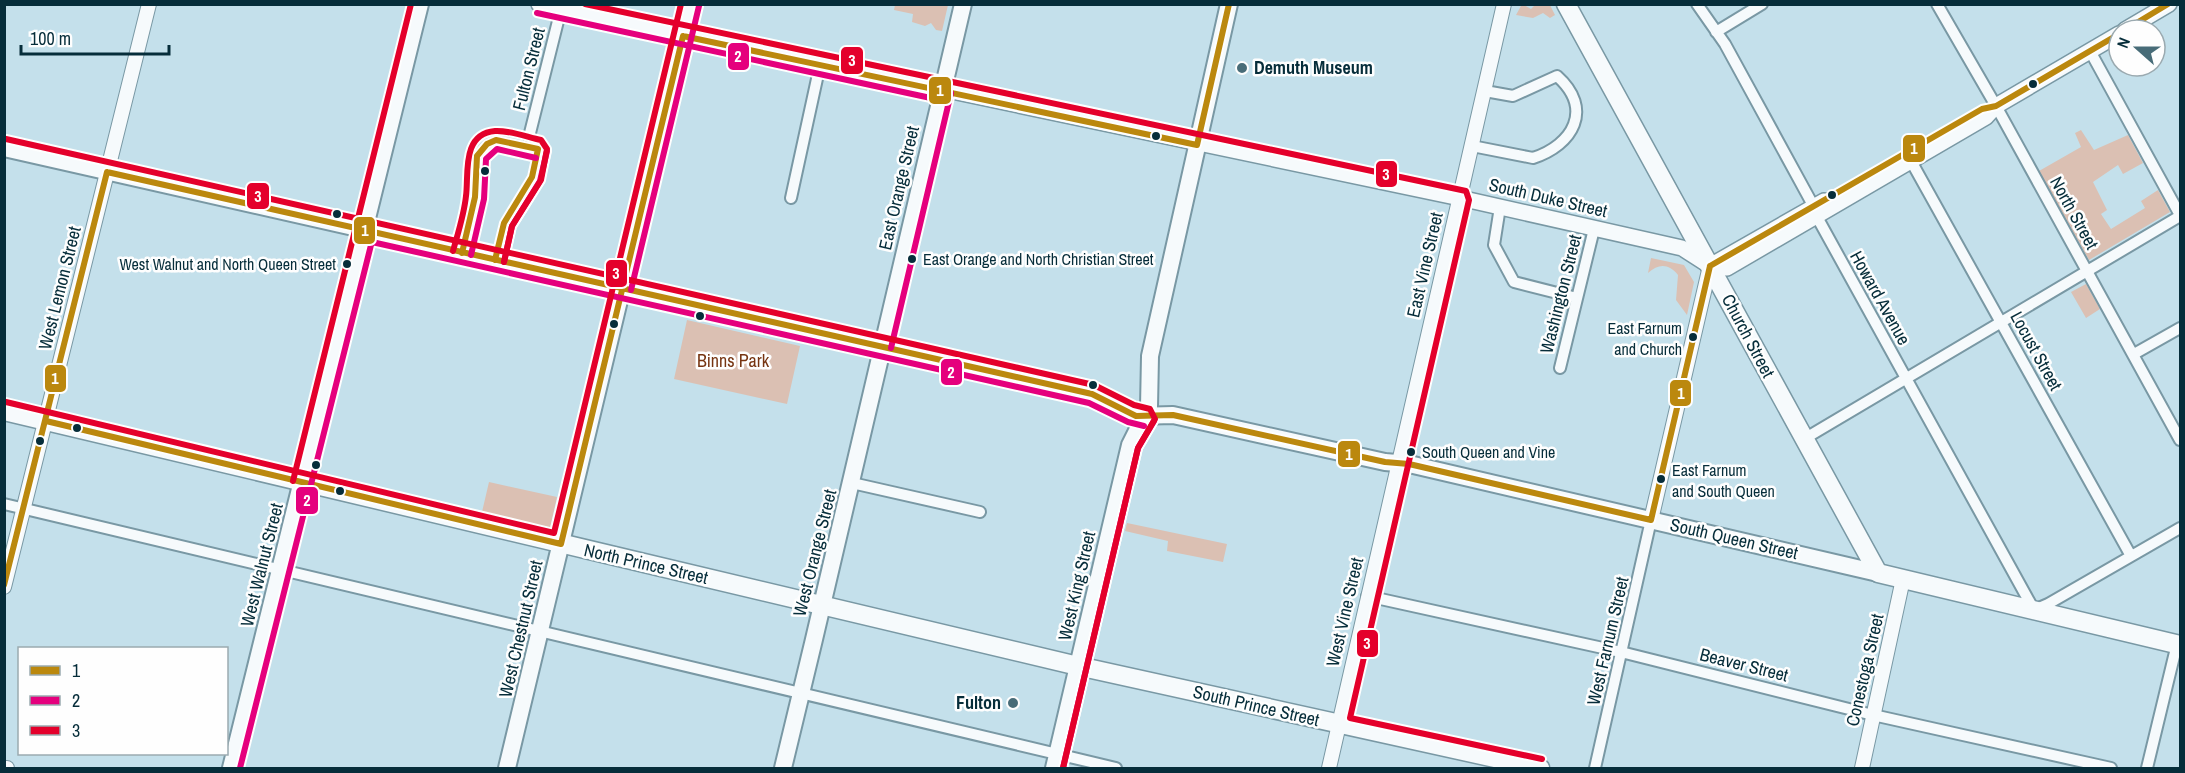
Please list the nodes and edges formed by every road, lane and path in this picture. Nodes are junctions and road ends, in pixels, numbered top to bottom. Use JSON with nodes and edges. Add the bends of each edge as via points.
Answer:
{"nodes":[{"id":1,"x":148,"y":4,"type":"edge"},
{"id":2,"x":420,"y":4,"type":"edge"},
{"id":3,"x":538,"y":4,"type":"edge"},
{"id":4,"x":690,"y":4,"type":"edge"},
{"id":5,"x":963,"y":4,"type":"edge"},
{"id":6,"x":1230,"y":4,"type":"edge"},
{"id":7,"x":1504,"y":4,"type":"edge"},
{"id":8,"x":1566,"y":4,"type":"edge"},
{"id":9,"x":1697,"y":4,"type":"edge"},
{"id":10,"x":1762,"y":4,"type":"edge"},
{"id":11,"x":1937,"y":4,"type":"edge"},
{"id":12,"x":2169,"y":4,"type":"edge"},
{"id":13,"x":561,"y":9,"type":"junction"},
{"id":14,"x":2145,"y":18,"type":"edge"},
{"id":15,"x":1716,"y":32,"type":"junction"},
{"id":16,"x":683,"y":36,"type":"junction"},
{"id":17,"x":2107,"y":41,"type":"edge"},
{"id":18,"x":2090,"y":51,"type":"junction"},
{"id":19,"x":820,"y":65,"type":"junction"},
{"id":20,"x":942,"y":91,"type":"junction"},
{"id":21,"x":1485,"y":91,"type":"junction"},
{"id":22,"x":1996,"y":106,"type":"junction"},
{"id":23,"x":529,"y":137,"type":"dead end"},
{"id":24,"x":1197,"y":145,"type":"junction"},
{"id":25,"x":1472,"y":146,"type":"junction"},
{"id":26,"x":4,"y":148,"type":"edge"},
{"id":27,"x":1911,"y":162,"type":"junction"},
{"id":28,"x":107,"y":172,"type":"junction"},
{"id":29,"x":791,"y":198,"type":"dead end"},
{"id":30,"x":1460,"y":198,"type":"junction"},
{"id":31,"x":1500,"y":207,"type":"junction"},
{"id":32,"x":1815,"y":212,"type":"junction"},
{"id":33,"x":2181,"y":215,"type":"edge"},
{"id":34,"x":1594,"y":229,"type":"junction"},
{"id":35,"x":364,"y":231,"type":"junction"},
{"id":36,"x":1710,"y":266,"type":"junction"},
{"id":37,"x":2088,"y":271,"type":"junction"},
{"id":38,"x":622,"y":288,"type":"junction"},
{"id":39,"x":1577,"y":298,"type":"junction"},
{"id":40,"x":2001,"y":322,"type":"junction"},
{"id":41,"x":2181,"y":328,"type":"edge"},
{"id":42,"x":882,"y":346,"type":"junction"},
{"id":43,"x":2134,"y":354,"type":"junction"},
{"id":44,"x":1560,"y":368,"type":"dead end"},
{"id":45,"x":1906,"y":378,"type":"junction"},
{"id":46,"x":4,"y":411,"type":"edge"},
{"id":47,"x":1146,"y":417,"type":"junction"},
{"id":48,"x":46,"y":421,"type":"junction"},
{"id":49,"x":1804,"y":439,"type":"junction"},
{"id":50,"x":2181,"y":440,"type":"edge"},
{"id":51,"x":1397,"y":463,"type":"junction"},
{"id":52,"x":302,"y":483,"type":"junction"},
{"id":53,"x":852,"y":483,"type":"junction"},
{"id":54,"x":4,"y":504,"type":"edge"},
{"id":55,"x":24,"y":509,"type":"junction"},
{"id":56,"x":980,"y":512,"type":"dead end"},
{"id":57,"x":1651,"y":520,"type":"junction"},
{"id":58,"x":2181,"y":528,"type":"edge"},
{"id":59,"x":561,"y":544,"type":"junction"},
{"id":60,"x":2131,"y":556,"type":"junction"},
{"id":61,"x":281,"y":570,"type":"junction"},
{"id":62,"x":1878,"y":573,"type":"junction"},
{"id":63,"x":1903,"y":579,"type":"junction"},
{"id":64,"x":4,"y":587,"type":"edge"},
{"id":65,"x":1368,"y":596,"type":"junction"},
{"id":66,"x":823,"y":606,"type":"junction"},
{"id":67,"x":2034,"y":610,"type":"junction"},
{"id":68,"x":540,"y":633,"type":"junction"},
{"id":69,"x":2179,"y":645,"type":"edge"},
{"id":70,"x":1623,"y":652,"type":"junction"},
{"id":71,"x":1078,"y":666,"type":"junction"},
{"id":72,"x":801,"y":696,"type":"junction"},
{"id":73,"x":1873,"y":715,"type":"junction"},
{"id":74,"x":1339,"y":725,"type":"junction"},
{"id":75,"x":1055,"y":762,"type":"edge"},
{"id":76,"x":231,"y":768,"type":"edge"},
{"id":77,"x":507,"y":768,"type":"edge"},
{"id":78,"x":783,"y":768,"type":"edge"},
{"id":79,"x":1116,"y":768,"type":"edge"},
{"id":80,"x":1329,"y":768,"type":"edge"},
{"id":81,"x":1540,"y":768,"type":"edge"},
{"id":82,"x":1595,"y":768,"type":"edge"},
{"id":83,"x":1862,"y":768,"type":"edge"},
{"id":84,"x":2111,"y":768,"type":"edge"},
{"id":85,"x":2147,"y":768,"type":"edge"}],
"edges":[{"from":1,"to":28,"type":"street","name":"West Lemon Street"},
{"from":2,"to":35,"type":"main road","name":"West Walnut Street"},
{"from":3,"to":13,"type":"main road","name":"South Duke Street"},
{"from":4,"to":16,"type":"main road","name":"West Chestnut Street"},
{"from":5,"to":20,"type":"main road","name":"East Orange Street"},
{"from":6,"to":24,"type":"main road"},
{"from":7,"to":21,"type":"street","name":"East Vine Street"},
{"from":8,"to":36,"type":"highway","name":"Church Street"},
{"from":9,"to":15,"type":"street","name":"Howard Avenue"},
{"from":10,"to":15,"type":"street"},
{"from":11,"to":22,"type":"street","name":"North Street"},
{"from":12,"to":14,"type":"main road"},
{"from":13,"to":16,"type":"main road","name":"South Duke Street"},
{"from":13,"to":23,"type":"street","name":"Fulton Street"},
{"from":15,"to":32,"type":"street","name":"Howard Avenue"},
{"from":16,"to":19,"type":"main road","name":"South Duke Street"},
{"from":16,"to":38,"type":"main road","name":"West Chestnut Street"},
{"from":17,"to":18,"type":"main road"},
{"from":18,"to":22,"type":"main road"},
{"from":18,"to":33,"type":"street"},
{"from":19,"to":20,"type":"main road","name":"South Duke Street"},
{"from":19,"to":29,"type":"street"},
{"from":20,"to":24,"type":"main road","name":"South Duke Street"},
{"from":20,"to":42,"type":"main road","name":"East Orange Street"},
{"from":21,"to":25,"type":"street","name":"East Vine Street"},
{"from":21,"to":25,"type":"street","via":[[1513,96],[1557,76],[1577,109],[1577,122],[1567,136],[1533,158]]},
{"from":22,"to":27,"type":"main road","via":[[1986,117]]},
{"from":22,"to":32,"type":"main road","via":[[1982,109]]},
{"from":22,"to":37,"type":"street","name":"North Street"},
{"from":24,"to":30,"type":"main road","name":"South Duke Street"},
{"from":24,"to":47,"type":"main road","via":[[1150,356],[1150,402]]},
{"from":25,"to":30,"type":"street","name":"East Vine Street"},
{"from":26,"to":28,"type":"main road"},
{"from":27,"to":32,"type":"main road"},
{"from":27,"to":40,"type":"street","name":"Locust Street"},
{"from":28,"to":35,"type":"main road"},
{"from":28,"to":48,"type":"street","name":"West Lemon Street"},
{"from":30,"to":31,"type":"main road","name":"South Duke Street"},
{"from":30,"to":51,"type":"street","name":"East Vine Street"},
{"from":31,"to":34,"type":"main road","name":"South Duke Street"},
{"from":31,"to":39,"type":"street","via":[[1494,244],[1514,282]]},
{"from":32,"to":36,"type":"main road"},
{"from":32,"to":45,"type":"street","name":"Howard Avenue"},
{"from":33,"to":37,"type":"street"},
{"from":34,"to":36,"type":"main road","name":"South Duke Street","via":[[1682,248]]},
{"from":34,"to":39,"type":"street","name":"Washington Street"},
{"from":35,"to":38,"type":"main road"},
{"from":35,"to":52,"type":"main road","name":"West Walnut Street"},
{"from":36,"to":49,"type":"highway","name":"Church Street"},
{"from":36,"to":57,"type":"street"},
{"from":37,"to":40,"type":"street"},
{"from":37,"to":43,"type":"street","name":"North Street"},
{"from":38,"to":42,"type":"main road"},
{"from":38,"to":59,"type":"main road","name":"West Chestnut Street"},
{"from":39,"to":44,"type":"street","name":"Washington Street"},
{"from":40,"to":45,"type":"street"},
{"from":40,"to":60,"type":"street","name":"Locust Street"},
{"from":41,"to":43,"type":"street"},
{"from":42,"to":47,"type":"main road","via":[[1092,394],[1131,414]]},
{"from":42,"to":53,"type":"main road","name":"West Orange Street"},
{"from":43,"to":50,"type":"street","name":"North Street"},
{"from":45,"to":49,"type":"street"},
{"from":45,"to":67,"type":"street","name":"Howard Avenue"},
{"from":46,"to":48,"type":"highway","name":"North Prince Street"},
{"from":47,"to":51,"type":"main road","name":"South Queen Street","via":[[1173,415]]},
{"from":47,"to":71,"type":"main road","name":"West King Street","via":[[1130,446]]},
{"from":48,"to":52,"type":"highway","name":"North Prince Street"},
{"from":48,"to":55,"type":"street","name":"West Lemon Street"},
{"from":49,"to":62,"type":"highway","name":"Church Street"},
{"from":51,"to":57,"type":"main road","name":"South Queen Street"},
{"from":51,"to":65,"type":"street","name":"West Vine Street"},
{"from":52,"to":59,"type":"highway","name":"North Prince Street"},
{"from":52,"to":61,"type":"main road","name":"West Walnut Street"},
{"from":53,"to":56,"type":"street"},
{"from":53,"to":66,"type":"main road","name":"West Orange Street"},
{"from":54,"to":55,"type":"street"},
{"from":55,"to":61,"type":"street"},
{"from":55,"to":64,"type":"street","name":"West Lemon Street"},
{"from":57,"to":62,"type":"main road","name":"South Queen Street"},
{"from":57,"to":70,"type":"street","name":"West Farnum Street"},
{"from":58,"to":60,"type":"street"},
{"from":59,"to":66,"type":"highway","name":"North Prince Street"},
{"from":59,"to":68,"type":"main road","name":"West Chestnut Street"},
{"from":60,"to":67,"type":"street"},
{"from":61,"to":68,"type":"street"},
{"from":61,"to":76,"type":"main road","name":"West Walnut Street"},
{"from":62,"to":63,"type":"highway","name":"South Queen Street"},
{"from":63,"to":67,"type":"highway","name":"South Queen Street"},
{"from":63,"to":73,"type":"street","name":"Conestoga Street"},
{"from":65,"to":70,"type":"street","name":"Beaver Street"},
{"from":65,"to":74,"type":"street","name":"West Vine Street"},
{"from":66,"to":71,"type":"highway","name":"North Prince Street"},
{"from":66,"to":72,"type":"main road","name":"West Orange Street"},
{"from":67,"to":69,"type":"highway","name":"South Queen Street"},
{"from":68,"to":72,"type":"street"},
{"from":68,"to":77,"type":"main road","name":"West Chestnut Street"},
{"from":69,"to":85,"type":"street"},
{"from":70,"to":73,"type":"street","name":"Beaver Street"},
{"from":70,"to":82,"type":"street","name":"West Farnum Street"},
{"from":71,"to":74,"type":"highway","name":"South Prince Street"},
{"from":71,"to":75,"type":"main road","name":"West King Street"},
{"from":72,"to":75,"type":"street"},
{"from":72,"to":78,"type":"main road","name":"West Orange Street"},
{"from":73,"to":83,"type":"street","name":"Conestoga Street"},
{"from":73,"to":84,"type":"street","name":"Beaver Street"},
{"from":74,"to":80,"type":"street","name":"West Vine Street"},
{"from":74,"to":81,"type":"highway","name":"South Prince Street"},
{"from":75,"to":79,"type":"street"}]}
